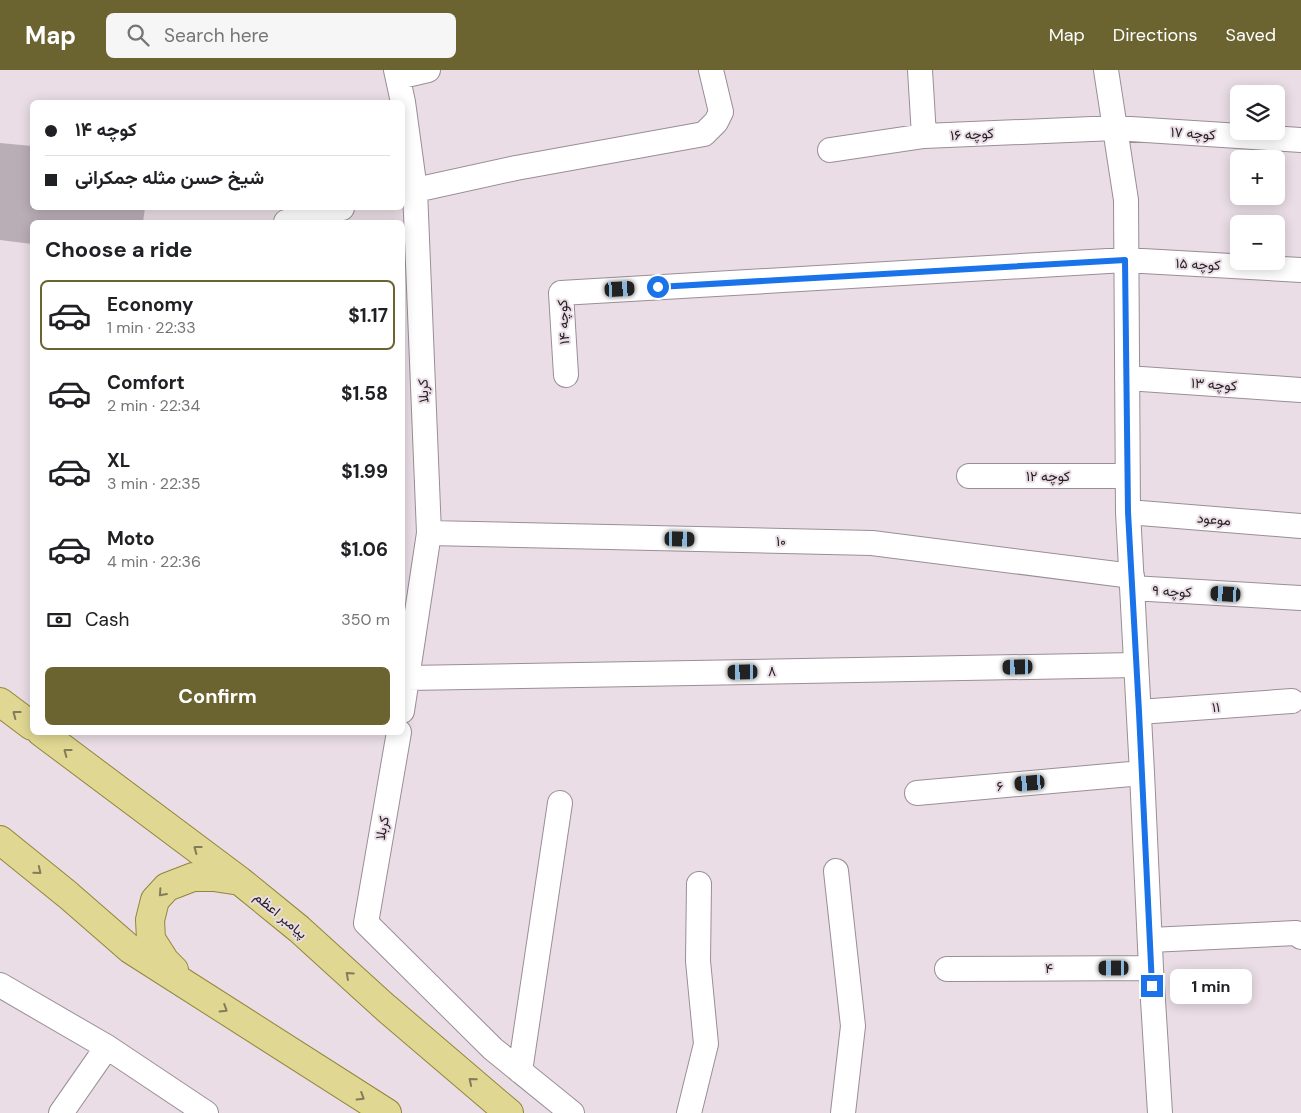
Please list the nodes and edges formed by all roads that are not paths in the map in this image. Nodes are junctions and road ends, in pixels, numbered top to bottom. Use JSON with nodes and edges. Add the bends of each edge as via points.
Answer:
{"nodes":[{"id":1,"x":428,"y":70,"type":"edge"},
{"id":2,"x":711,"y":70,"type":"edge"},
{"id":3,"x":920,"y":70,"type":"edge"},
{"id":4,"x":1106,"y":70,"type":"edge"},
{"id":5,"x":397,"y":73,"type":"edge"},
{"id":6,"x":402,"y":100,"type":"edge"},
{"id":7,"x":1115,"y":128,"type":"junction"},
{"id":8,"x":924,"y":136,"type":"junction"},
{"id":9,"x":1301,"y":140,"type":"edge"},
{"id":10,"x":405,"y":141,"type":"edge"},
{"id":11,"x":830,"y":150,"type":"dead end"},
{"id":12,"x":409,"y":192,"type":"edge"},
{"id":13,"x":326,"y":210,"type":"edge"},
{"id":14,"x":293,"y":220,"type":"edge"},
{"id":15,"x":1125,"y":260,"type":"junction"},
{"id":16,"x":1301,"y":270,"type":"edge"},
{"id":17,"x":566,"y":375,"type":"dead end"},
{"id":18,"x":1127,"y":378,"type":"junction"},
{"id":19,"x":1301,"y":390,"type":"edge"},
{"id":20,"x":969,"y":476,"type":"dead end"},
{"id":21,"x":1127,"y":476,"type":"junction"},
{"id":22,"x":1128,"y":512,"type":"junction"},
{"id":23,"x":1301,"y":526,"type":"edge"},
{"id":24,"x":429,"y":533,"type":"junction"},
{"id":25,"x":1132,"y":582,"type":"junction"},
{"id":26,"x":1301,"y":598,"type":"edge"},
{"id":27,"x":1136,"y":665,"type":"junction"},
{"id":28,"x":408,"y":678,"type":"junction"},
{"id":29,"x":405,"y":694,"type":"edge"},
{"id":30,"x":1292,"y":701,"type":"dead end"},
{"id":31,"x":0,"y":702,"type":"edge"},
{"id":32,"x":1139,"y":712,"type":"junction"},
{"id":33,"x":30,"y":724,"type":"edge"},
{"id":34,"x":45,"y":735,"type":"edge"},
{"id":35,"x":398,"y":735,"type":"edge"},
{"id":36,"x":1142,"y":773,"type":"junction"},
{"id":37,"x":917,"y":793,"type":"dead end"},
{"id":38,"x":560,"y":803,"type":"dead end"},
{"id":39,"x":0,"y":840,"type":"edge"},
{"id":40,"x":836,"y":871,"type":"dead end"},
{"id":41,"x":240,"y":881,"type":"junction"},
{"id":42,"x":700,"y":884,"type":"dead end"},
{"id":43,"x":1301,"y":937,"type":"edge"},
{"id":44,"x":1150,"y":940,"type":"junction"},
{"id":45,"x":1151,"y":968,"type":"junction"},
{"id":46,"x":948,"y":969,"type":"dead end"},
{"id":47,"x":0,"y":985,"type":"edge"},
{"id":48,"x":188,"y":986,"type":"junction"},
{"id":49,"x":107,"y":1047,"type":"junction"},
{"id":50,"x":520,"y":1072,"type":"junction"},
{"id":51,"x":61,"y":1113,"type":"edge"},
{"id":52,"x":206,"y":1113,"type":"edge"},
{"id":53,"x":387,"y":1113,"type":"edge"},
{"id":54,"x":509,"y":1113,"type":"edge"},
{"id":55,"x":572,"y":1113,"type":"edge"},
{"id":56,"x":689,"y":1113,"type":"edge"},
{"id":57,"x":843,"y":1113,"type":"edge"},
{"id":58,"x":1160,"y":1113,"type":"edge"}],
"edges":[{"from":1,"to":5,"type":"street"},
{"from":2,"to":12,"type":"street","via":[[721,112],[704,134],[516,168]]},
{"from":3,"to":8,"type":"street"},
{"from":4,"to":7,"type":"street"},
{"from":5,"to":6,"type":"street","name":"کربلا"},
{"from":7,"to":8,"type":"street","name":"کوچه ۱۶"},
{"from":7,"to":9,"type":"street","name":"کوچه ۱۷"},
{"from":7,"to":15,"type":"street","via":[[1126,200]]},
{"from":8,"to":11,"type":"street","name":"کوچه ۱۶"},
{"from":10,"to":12,"type":"street","name":"کربلا"},
{"from":12,"to":24,"type":"street","name":"کربلا"},
{"from":13,"to":14,"type":"street"},
{"from":15,"to":16,"type":"street","name":"کوچه ۱۵"},
{"from":15,"to":17,"type":"street","name":"کوچه ۱۴","via":[[561,292]]},
{"from":15,"to":18,"type":"street"},
{"from":18,"to":19,"type":"street","name":"کوچه ۱۳"},
{"from":18,"to":21,"type":"street"},
{"from":20,"to":21,"type":"street","name":"کوچه ۱۲"},
{"from":21,"to":22,"type":"street"},
{"from":22,"to":23,"type":"street","name":"موعود"},
{"from":22,"to":25,"type":"street"},
{"from":24,"to":25,"type":"street","name":"۱۰","via":[[872,543]]},
{"from":24,"to":28,"type":"street","name":"کربلا"},
{"from":25,"to":26,"type":"street","name":"کوچه ۹"},
{"from":25,"to":27,"type":"street"},
{"from":27,"to":28,"type":"street","name":"۸"},
{"from":27,"to":32,"type":"street"},
{"from":28,"to":29,"type":"street","name":"کربلا"},
{"from":30,"to":32,"type":"street","name":"۱۱"},
{"from":33,"to":31,"type":"main road","one_way":true},
{"from":32,"to":36,"type":"street"},
{"from":41,"to":34,"type":"main road","name":"پیامبر اعظم","one_way":true},
{"from":35,"to":50,"type":"street","name":"کربلا","via":[[366,923]]},
{"from":36,"to":37,"type":"street","name":"۶"},
{"from":36,"to":44,"type":"street"},
{"from":38,"to":50,"type":"street"},
{"from":39,"to":48,"type":"main road","one_way":true,"via":[[130,949]]},
{"from":40,"to":57,"type":"street","via":[[853,1026]]},
{"from":41,"to":48,"type":"main road","one_way":true,"via":[[193,877],[167,887],[155,900],[150,920],[151,938],[165,961]]},
{"from":54,"to":41,"type":"main road","name":"پیامبر اعظم","one_way":true},
{"from":42,"to":56,"type":"street","via":[[698,961],[706,1044]]},
{"from":43,"to":44,"type":"street","via":[[1296,933]]},
{"from":44,"to":45,"type":"street"},
{"from":45,"to":46,"type":"street","name":"۴"},
{"from":45,"to":58,"type":"street"},
{"from":47,"to":49,"type":"street"},
{"from":48,"to":53,"type":"main road","one_way":true},
{"from":49,"to":51,"type":"street"},
{"from":49,"to":52,"type":"street"},
{"from":50,"to":55,"type":"street"}]}
